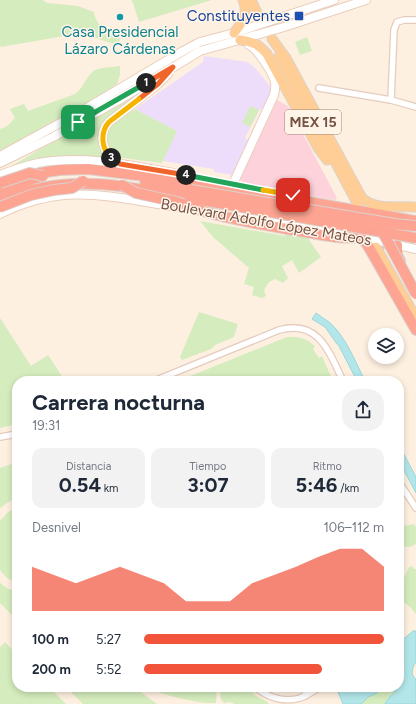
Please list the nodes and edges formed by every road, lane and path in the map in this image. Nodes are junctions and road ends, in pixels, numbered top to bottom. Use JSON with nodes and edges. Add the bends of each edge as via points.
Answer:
{"nodes":[{"id":1,"x":244,"y":0,"type":"edge"},
{"id":2,"x":251,"y":0,"type":"edge"},
{"id":3,"x":256,"y":0,"type":"edge"},
{"id":4,"x":334,"y":0,"type":"edge"},
{"id":5,"x":366,"y":0,"type":"edge"},
{"id":6,"x":416,"y":20,"type":"edge"},
{"id":7,"x":237,"y":36,"type":"junction"},
{"id":8,"x":270,"y":40,"type":"junction"},
{"id":9,"x":229,"y":43,"type":"junction"},
{"id":10,"x":173,"y":67,"type":"junction"},
{"id":11,"x":319,"y":88,"type":"dead end"},
{"id":12,"x":391,"y":100,"type":"junction"},
{"id":13,"x":416,"y":107,"type":"edge"},
{"id":14,"x":0,"y":156,"type":"edge"},
{"id":15,"x":327,"y":160,"type":"junction"},
{"id":16,"x":0,"y":163,"type":"edge"},
{"id":17,"x":120,"y":164,"type":"junction"},
{"id":18,"x":0,"y":175,"type":"edge"},
{"id":19,"x":43,"y":176,"type":"junction"},
{"id":20,"x":204,"y":179,"type":"junction"},
{"id":21,"x":146,"y":181,"type":"junction"},
{"id":22,"x":83,"y":182,"type":"junction"},
{"id":23,"x":0,"y":184,"type":"edge"},
{"id":24,"x":233,"y":184,"type":"junction"},
{"id":25,"x":122,"y":185,"type":"junction"},
{"id":26,"x":0,"y":190,"type":"edge"},
{"id":27,"x":252,"y":192,"type":"junction"},
{"id":28,"x":0,"y":200,"type":"edge"},
{"id":29,"x":0,"y":207,"type":"edge"},
{"id":30,"x":415,"y":207,"type":"edge"},
{"id":31,"x":386,"y":212,"type":"junction"},
{"id":32,"x":0,"y":214,"type":"edge"},
{"id":33,"x":416,"y":217,"type":"edge"},
{"id":34,"x":416,"y":221,"type":"edge"},
{"id":35,"x":416,"y":226,"type":"edge"},
{"id":36,"x":416,"y":233,"type":"edge"},
{"id":37,"x":360,"y":237,"type":"junction"},
{"id":38,"x":416,"y":238,"type":"edge"},
{"id":39,"x":397,"y":245,"type":"junction"},
{"id":40,"x":416,"y":249,"type":"edge"},
{"id":41,"x":416,"y":290,"type":"edge"},
{"id":42,"x":416,"y":294,"type":"edge"},
{"id":43,"x":416,"y":307,"type":"edge"},
{"id":44,"x":416,"y":318,"type":"edge"},
{"id":45,"x":416,"y":330,"type":"edge"},
{"id":46,"x":166,"y":376,"type":"edge"},
{"id":47,"x":341,"y":376,"type":"edge"},
{"id":48,"x":12,"y":435,"type":"edge"},
{"id":49,"x":0,"y":437,"type":"edge"},
{"id":50,"x":404,"y":490,"type":"edge"},
{"id":51,"x":416,"y":508,"type":"edge"},
{"id":52,"x":262,"y":692,"type":"edge"},
{"id":53,"x":305,"y":692,"type":"edge"},
{"id":54,"x":312,"y":692,"type":"edge"},
{"id":55,"x":305,"y":696,"type":"junction"}],
"edges":[{"from":1,"to":7,"type":"main road","via":[[244,19]]},
{"from":2,"to":3,"type":"main road","via":[[261,17]]},
{"from":4,"to":7,"type":"main road"},
{"from":5,"to":7,"type":"main road","via":[[284,27]]},
{"from":6,"to":12,"type":"street","via":[[397,22],[394,30]]},
{"from":7,"to":9,"type":"main road"},
{"from":7,"to":14,"type":"main road","via":[[200,42]]},
{"from":7,"to":15,"type":"main road","via":[[259,45],[267,54]]},
{"from":8,"to":15,"type":"main road","number":"MEX 15","via":[[275,58]]},
{"from":8,"to":15,"type":"main road","number":"MEX 15","via":[[353,203]]},
{"from":8,"to":30,"type":"main road","via":[[286,58],[362,198],[374,205]]},
{"from":9,"to":10,"type":"main road","via":[[200,51]]},
{"from":9,"to":24,"type":"main road","via":[[252,46],[259,52],[275,81],[276,88]]},
{"from":10,"to":16,"type":"main road","via":[[53,137]]},
{"from":10,"to":17,"type":"main road","via":[[158,84],[106,126],[103,136],[104,150],[111,159]]},
{"from":11,"to":12,"type":"street"},
{"from":12,"to":13,"type":"street"},
{"from":17,"to":18,"type":"main road","name":"Boulevard Adolfo López Mateos","via":[[86,160],[55,161],[38,163]]},
{"from":17,"to":20,"type":"main road","name":"Boulevard Adolfo López Mateos"},
{"from":19,"to":21,"type":"highway","via":[[90,173]]},
{"from":19,"to":23,"type":"highway","bridge":true,"via":[[30,173]]},
{"from":19,"to":26,"type":"highway"},
{"from":20,"to":24,"type":"main road","name":"Boulevard Adolfo López Mateos"},
{"from":20,"to":27,"type":"highway"},
{"from":21,"to":35,"type":"highway","bridge":true},
{"from":21,"to":42,"type":"highway","bridge":true,"via":[[167,178],[365,214],[376,220]]},
{"from":22,"to":25,"type":"highway"},
{"from":22,"to":28,"type":"highway","via":[[44,184]]},
{"from":22,"to":29,"type":"highway","bridge":true,"via":[[72,188],[31,195]]},
{"from":23,"to":27,"type":"highway","via":[[42,172],[88,169],[165,176]]},
{"from":24,"to":31,"type":"main road","name":"Boulevard Adolfo López Mateos"},
{"from":25,"to":37,"type":"highway","bridge":true,"via":[[136,193],[177,202],[228,219],[348,238]]},
{"from":25,"to":38,"type":"highway","bridge":true},
{"from":27,"to":34,"type":"highway"},
{"from":28,"to":36,"type":"highway","via":[[42,187],[73,183],[130,187],[189,198],[270,207]]},
{"from":30,"to":31,"type":"main road"},
{"from":31,"to":33,"type":"main road","name":"Boulevard Adolfo López Mateos"},
{"from":32,"to":37,"type":"main road","name":"Boulevard Adolfo López Mateos","via":[[26,202],[52,196],[90,194],[258,218]]},
{"from":37,"to":39,"type":"main road","name":"Boulevard Adolfo López Mateos"},
{"from":37,"to":45,"type":"highway","via":[[367,244]]},
{"from":39,"to":40,"type":"main road","name":"Boulevard Adolfo López Mateos"},
{"from":39,"to":41,"type":"highway","via":[[398,258]]},
{"from":43,"to":44,"type":"main road","via":[[380,248]]},
{"from":46,"to":47,"type":"street","via":[[279,330],[292,328],[306,330],[320,339]]},
{"from":48,"to":49,"type":"street"},
{"from":50,"to":51,"type":"street"},
{"from":52,"to":55,"type":"street","via":[[278,699]]},
{"from":53,"to":55,"type":"street"},
{"from":54,"to":55,"type":"street"}]}
